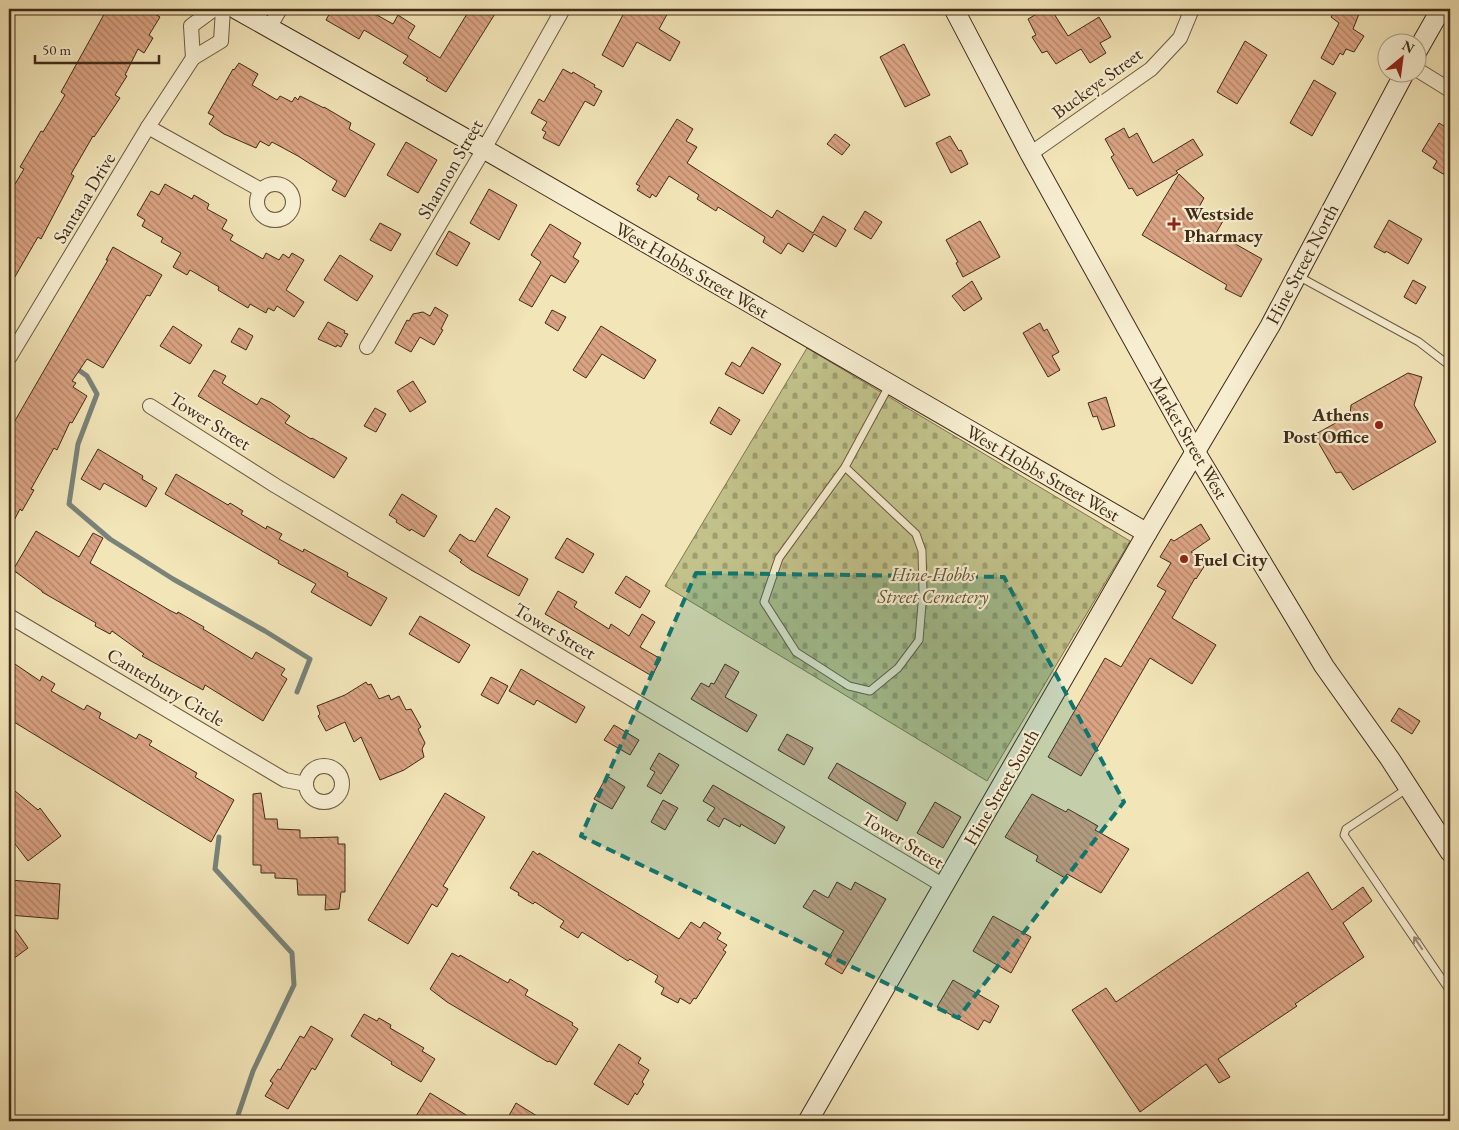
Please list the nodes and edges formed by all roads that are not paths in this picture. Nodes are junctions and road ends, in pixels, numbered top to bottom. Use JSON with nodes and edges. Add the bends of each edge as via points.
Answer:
{"nodes":[{"id":1,"x":214,"y":9,"type":"edge"},
{"id":2,"x":223,"y":9,"type":"edge"},
{"id":3,"x":236,"y":9,"type":"edge"},
{"id":4,"x":280,"y":9,"type":"edge"},
{"id":5,"x":563,"y":9,"type":"edge"},
{"id":6,"x":954,"y":9,"type":"edge"},
{"id":7,"x":1192,"y":9,"type":"edge"},
{"id":8,"x":1441,"y":9,"type":"edge"},
{"id":9,"x":269,"y":28,"type":"junction"},
{"id":10,"x":1426,"y":35,"type":"edge"},
{"id":11,"x":193,"y":58,"type":"junction"},
{"id":12,"x":1426,"y":75,"type":"edge"},
{"id":13,"x":1401,"y":82,"type":"edge"},
{"id":14,"x":1450,"y":90,"type":"edge"},
{"id":15,"x":148,"y":127,"type":"junction"},
{"id":16,"x":484,"y":149,"type":"junction"},
{"id":17,"x":1030,"y":154,"type":"junction"},
{"id":18,"x":261,"y":190,"type":"dead end"},
{"id":19,"x":1296,"y":274,"type":"junction"},
{"id":20,"x":367,"y":347,"type":"dead end"},
{"id":21,"x":9,"y":358,"type":"edge"},
{"id":22,"x":1450,"y":366,"type":"edge"},
{"id":23,"x":890,"y":384,"type":"junction"},
{"id":24,"x":150,"y":406,"type":"dead end"},
{"id":25,"x":1196,"y":453,"type":"junction"},
{"id":26,"x":845,"y":467,"type":"junction"},
{"id":27,"x":1147,"y":533,"type":"junction"},
{"id":28,"x":9,"y":616,"type":"edge"},
{"id":29,"x":306,"y":784,"type":"dead end"},
{"id":30,"x":1408,"y":788,"type":"junction"},
{"id":31,"x":1450,"y":852,"type":"edge"},
{"id":32,"x":944,"y":886,"type":"junction"},
{"id":33,"x":1450,"y":991,"type":"edge"},
{"id":34,"x":808,"y":1121,"type":"edge"}],
"edges":[{"from":1,"to":11,"type":"street","via":[[191,26]]},
{"from":2,"to":11,"type":"street","name":"Santana Drive","via":[[221,41]]},
{"from":3,"to":9,"type":"street","name":"West Hobbs Street West"},
{"from":4,"to":9,"type":"street"},
{"from":5,"to":16,"type":"street","name":"Shannon Street"},
{"from":6,"to":17,"type":"street","name":"Market Street West"},
{"from":7,"to":17,"type":"street","name":"Buckeye Street","via":[[1180,38],[1151,69]]},
{"from":8,"to":10,"type":"street"},
{"from":9,"to":16,"type":"street","name":"West Hobbs Street West"},
{"from":11,"to":15,"type":"street","name":"Santana Drive"},
{"from":12,"to":14,"type":"street"},
{"from":13,"to":19,"type":"street","name":"Hine Street North"},
{"from":15,"to":18,"type":"street"},
{"from":15,"to":21,"type":"street","name":"Santana Drive"},
{"from":16,"to":20,"type":"street","name":"Shannon Street"},
{"from":16,"to":23,"type":"street","name":"West Hobbs Street West"},
{"from":17,"to":25,"type":"street","name":"Market Street West"},
{"from":19,"to":22,"type":"lane","via":[[1412,338]]},
{"from":19,"to":25,"type":"street","name":"Hine Street North","via":[[1270,326]]},
{"from":23,"to":26,"type":"lane"},
{"from":23,"to":27,"type":"street","name":"West Hobbs Street West"},
{"from":24,"to":32,"type":"street","name":"Tower Street","via":[[276,486]]},
{"from":25,"to":27,"type":"street","name":"Hine Street South"},
{"from":25,"to":30,"type":"street","name":"Market Street West","via":[[1324,666]]},
{"from":26,"to":26,"type":"lane","via":[[779,558],[764,602],[796,652],[848,686],[870,691],[898,668],[919,640],[922,551],[916,534]]},
{"from":27,"to":32,"type":"street","name":"Hine Street South"},
{"from":28,"to":29,"type":"street","name":"Canterbury Circle","via":[[286,780]]},
{"from":30,"to":31,"type":"street","name":"Market Street West"},
{"from":33,"to":30,"type":"lane","one_way":true,"via":[[1344,835],[1346,829]]},
{"from":32,"to":34,"type":"street","name":"Hine Street South"}]}
